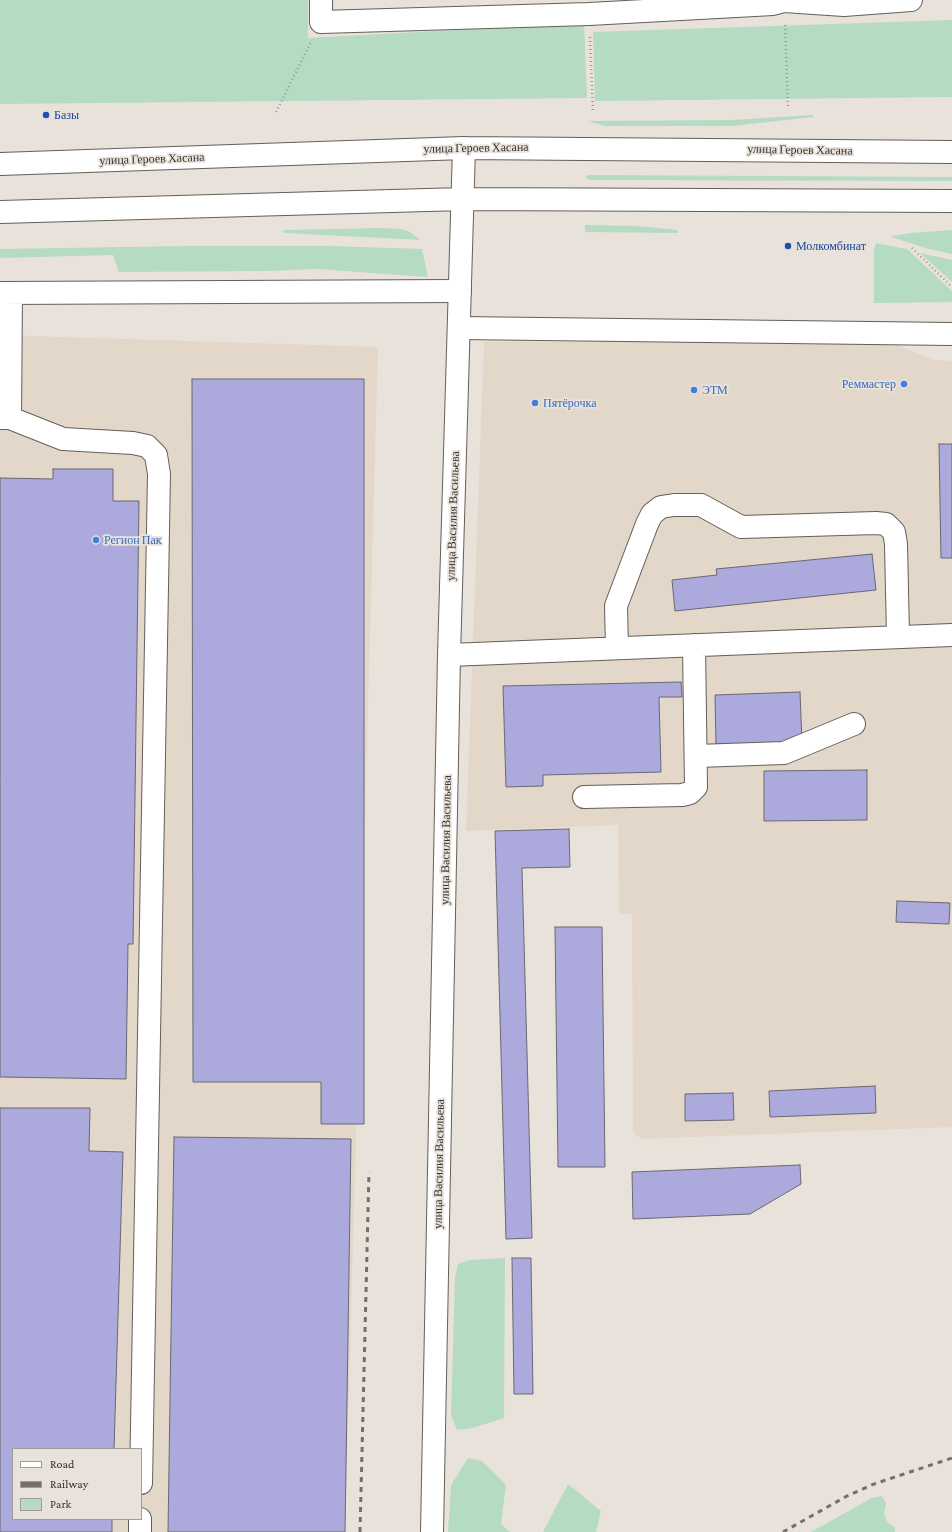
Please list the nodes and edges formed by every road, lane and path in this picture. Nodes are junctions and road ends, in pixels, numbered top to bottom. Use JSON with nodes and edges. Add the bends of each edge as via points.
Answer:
{"nodes":[{"id":1,"x":321,"y":0,"type":"edge"},
{"id":2,"x":910,"y":0,"type":"edge"},
{"id":3,"x":797,"y":1,"type":"edge"},
{"id":4,"x":589,"y":14,"type":"junction"},
{"id":5,"x":322,"y":22,"type":"junction"},
{"id":6,"x":788,"y":108,"type":"dead end"},
{"id":7,"x":276,"y":112,"type":"dead end"},
{"id":8,"x":592,"y":112,"type":"dead end"},
{"id":9,"x":464,"y":148,"type":"junction"},
{"id":10,"x":952,"y":152,"type":"edge"},
{"id":11,"x":0,"y":164,"type":"edge"},
{"id":12,"x":463,"y":199,"type":"junction"},
{"id":13,"x":927,"y":201,"type":"junction"},
{"id":14,"x":952,"y":201,"type":"edge"},
{"id":15,"x":952,"y":206,"type":"edge"},
{"id":16,"x":0,"y":212,"type":"edge"},
{"id":17,"x":912,"y":248,"type":"dead end"},
{"id":18,"x":952,"y":287,"type":"edge"},
{"id":19,"x":460,"y":291,"type":"junction"},
{"id":20,"x":6,"y":293,"type":"edge"},
{"id":21,"x":458,"y":328,"type":"junction"},
{"id":22,"x":952,"y":334,"type":"edge"},
{"id":23,"x":5,"y":418,"type":"edge"},
{"id":24,"x":952,"y":635,"type":"edge"},
{"id":25,"x":898,"y":636,"type":"junction"},
{"id":26,"x":694,"y":645,"type":"junction"},
{"id":27,"x":617,"y":648,"type":"junction"},
{"id":28,"x":449,"y":655,"type":"junction"},
{"id":29,"x":854,"y":724,"type":"dead end"},
{"id":30,"x":697,"y":756,"type":"junction"},
{"id":31,"x":584,"y":797,"type":"dead end"},
{"id":32,"x":142,"y":1448,"type":"edge"},
{"id":33,"x":140,"y":1520,"type":"edge"},
{"id":34,"x":140,"y":1532,"type":"edge"},
{"id":35,"x":432,"y":1532,"type":"edge"}],
"edges":[{"from":1,"to":5,"type":"main road"},
{"from":2,"to":3,"type":"main road","via":[[844,5]]},
{"from":3,"to":4,"type":"main road"},
{"from":3,"to":6,"type":"path"},
{"from":4,"to":5,"type":"main road"},
{"from":4,"to":8,"type":"path"},
{"from":5,"to":7,"type":"path"},
{"from":9,"to":10,"type":"main road","name":"улица Героев Хасана"},
{"from":9,"to":11,"type":"main road","name":"улица Героев Хасана"},
{"from":9,"to":12,"type":"main road","name":"улица Василия Васильева"},
{"from":12,"to":13,"type":"main road"},
{"from":12,"to":16,"type":"main road"},
{"from":12,"to":19,"type":"main road","name":"улица Василия Васильева"},
{"from":13,"to":14,"type":"main road"},
{"from":13,"to":15,"type":"main road"},
{"from":17,"to":18,"type":"path"},
{"from":19,"to":20,"type":"main road"},
{"from":19,"to":21,"type":"main road","name":"улица Василия Васильева"},
{"from":20,"to":23,"type":"main road"},
{"from":21,"to":22,"type":"main road"},
{"from":21,"to":28,"type":"main road","name":"улица Василия Васильева"},
{"from":23,"to":32,"type":"main road","via":[[63,439],[147,446],[156,455],[159,474]]},
{"from":24,"to":25,"type":"main road"},
{"from":25,"to":26,"type":"main road"},
{"from":25,"to":27,"type":"main road","via":[[896,544],[894,532],[886,524],[741,527],[701,505],[674,505],[661,507],[652,514],[647,524],[616,606]]},
{"from":26,"to":27,"type":"main road"},
{"from":26,"to":30,"type":"main road"},
{"from":27,"to":28,"type":"main road"},
{"from":28,"to":35,"type":"main road","name":"улица Василия Васильева"},
{"from":29,"to":30,"type":"main road","via":[[784,753]]},
{"from":30,"to":31,"type":"main road","via":[[696,787],[690,793]]},
{"from":33,"to":34,"type":"main road"}]}
